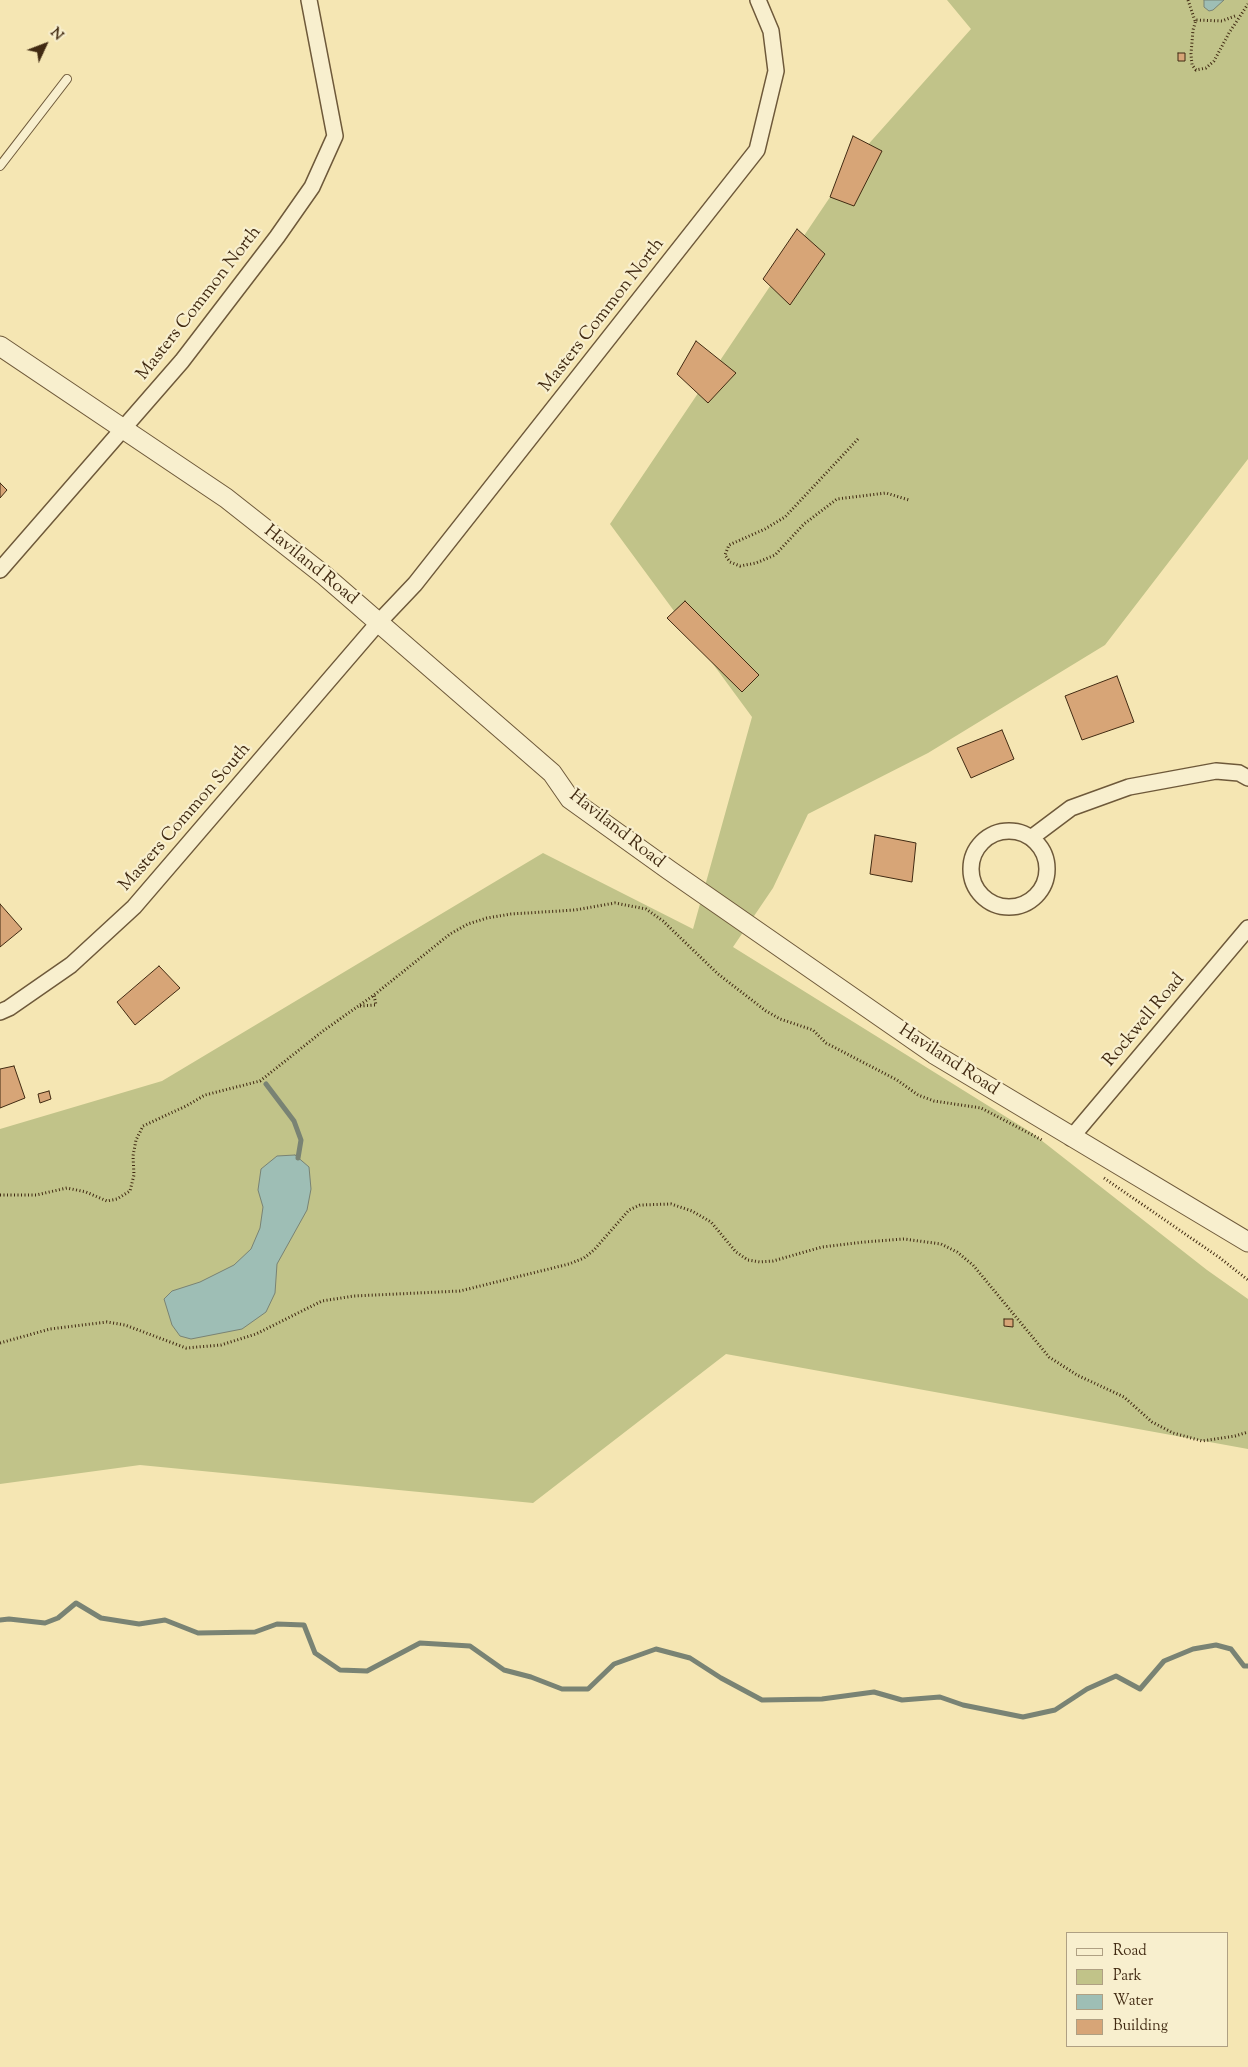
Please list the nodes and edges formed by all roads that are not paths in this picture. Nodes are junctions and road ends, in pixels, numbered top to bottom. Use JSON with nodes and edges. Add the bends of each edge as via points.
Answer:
{"nodes":[{"id":1,"x":308,"y":0,"type":"edge"},
{"id":2,"x":758,"y":0,"type":"edge"},
{"id":3,"x":67,"y":79,"type":"dead end"},
{"id":4,"x":0,"y":166,"type":"edge"},
{"id":5,"x":0,"y":346,"type":"edge"},
{"id":6,"x":121,"y":429,"type":"junction"},
{"id":7,"x":0,"y":570,"type":"edge"},
{"id":8,"x":378,"y":623,"type":"junction"},
{"id":9,"x":1248,"y":778,"type":"edge"},
{"id":10,"x":1031,"y":838,"type":"junction"},
{"id":11,"x":1248,"y":928,"type":"edge"},
{"id":12,"x":0,"y":1012,"type":"edge"},
{"id":13,"x":1071,"y":1138,"type":"junction"},
{"id":14,"x":1248,"y":1242,"type":"edge"}],
"edges":[{"from":1,"to":6,"type":"street","name":"Masters Common North","via":[[335,136],[312,187],[277,237],[182,361]]},
{"from":2,"to":8,"type":"street","name":"Masters Common North","via":[[771,31],[776,71],[757,150],[415,584]]},
{"from":3,"to":4,"type":"lane"},
{"from":5,"to":6,"type":"street","name":"Haviland Road"},
{"from":6,"to":7,"type":"street"},
{"from":6,"to":8,"type":"street","name":"Haviland Road","via":[[226,498],[325,576]]},
{"from":8,"to":12,"type":"street","name":"Masters Common South","via":[[134,907],[72,965]]},
{"from":8,"to":13,"type":"street","name":"Haviland Road","via":[[552,773],[570,799],[934,1054]]},
{"from":9,"to":10,"type":"street","via":[[1216,771],[1129,787],[1071,808]]},
{"from":10,"to":10,"type":"street","via":[[1007,831],[995,834],[976,849],[971,873],[981,895],[1003,907],[1028,902],[1037,894],[1047,871],[1042,853]]},
{"from":11,"to":13,"type":"street","name":"Rockwell Road"},
{"from":13,"to":14,"type":"street","name":"Haviland Road"}]}
